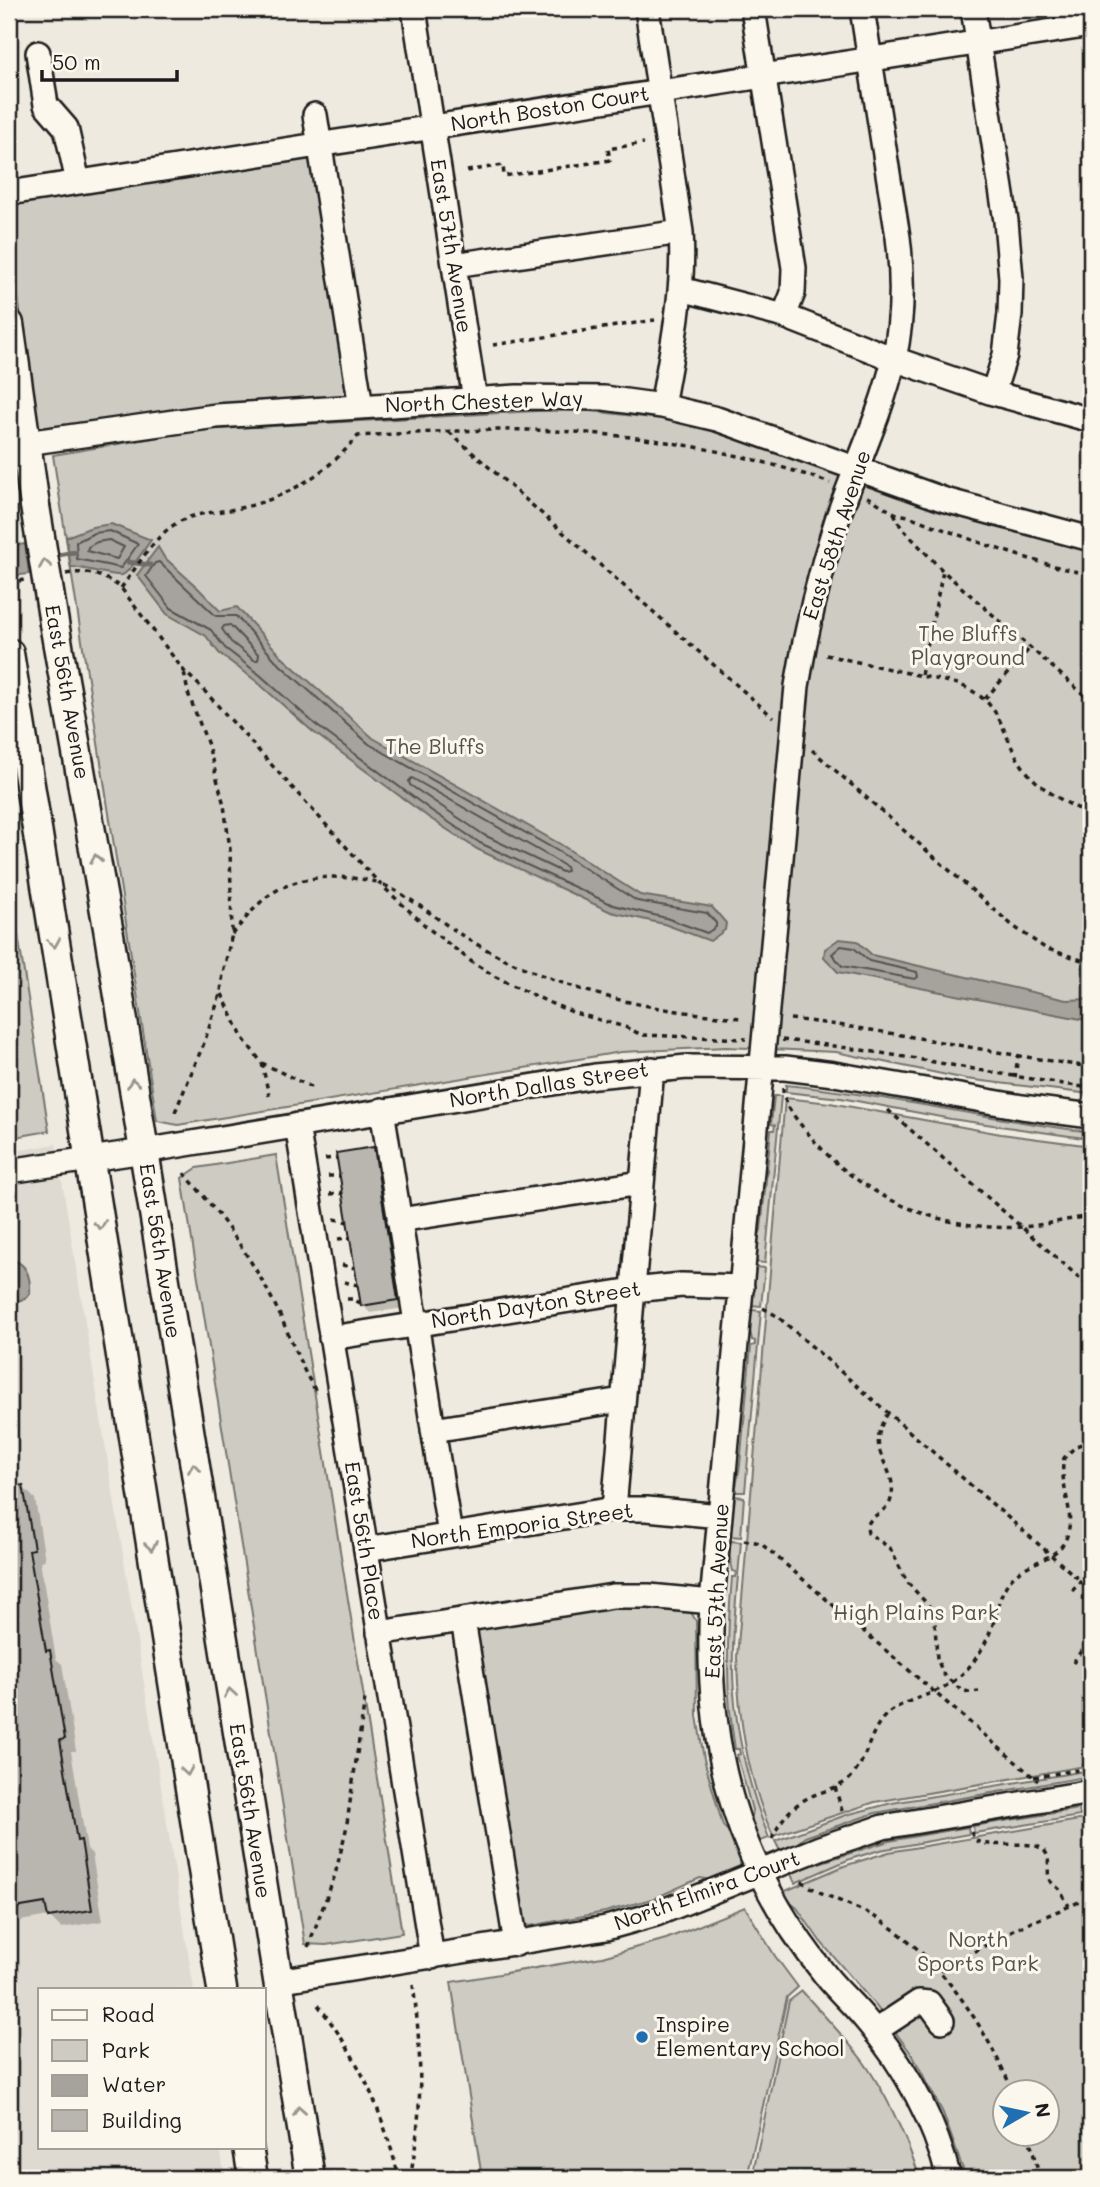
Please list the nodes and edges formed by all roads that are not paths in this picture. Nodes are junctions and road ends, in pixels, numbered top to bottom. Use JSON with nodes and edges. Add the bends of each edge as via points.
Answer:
{"nodes":[{"id":1,"x":414,"y":9,"type":"edge"},
{"id":2,"x":646,"y":9,"type":"edge"},
{"id":3,"x":753,"y":9,"type":"edge"},
{"id":4,"x":862,"y":9,"type":"edge"},
{"id":5,"x":973,"y":9,"type":"edge"},
{"id":6,"x":1091,"y":30,"type":"edge"},
{"id":7,"x":978,"y":42,"type":"junction"},
{"id":8,"x":38,"y":52,"type":"dead end"},
{"id":9,"x":870,"y":60,"type":"junction"},
{"id":10,"x":764,"y":74,"type":"junction"},
{"id":11,"x":659,"y":92,"type":"junction"},
{"id":12,"x":315,"y":115,"type":"dead end"},
{"id":13,"x":432,"y":128,"type":"junction"},
{"id":14,"x":320,"y":145,"type":"junction"},
{"id":15,"x":78,"y":182,"type":"junction"},
{"id":16,"x":9,"y":193,"type":"edge"},
{"id":17,"x":681,"y":232,"type":"junction"},
{"id":18,"x":454,"y":265,"type":"junction"},
{"id":19,"x":681,"y":289,"type":"junction"},
{"id":20,"x":784,"y":316,"type":"junction"},
{"id":21,"x":9,"y":324,"type":"edge"},
{"id":22,"x":894,"y":359,"type":"junction"},
{"id":23,"x":993,"y":393,"type":"junction"},
{"id":24,"x":475,"y":400,"type":"junction"},
{"id":25,"x":662,"y":406,"type":"junction"},
{"id":26,"x":361,"y":407,"type":"junction"},
{"id":27,"x":1091,"y":421,"type":"edge"},
{"id":28,"x":26,"y":443,"type":"junction"},
{"id":29,"x":856,"y":468,"type":"junction"},
{"id":30,"x":1091,"y":539,"type":"edge"},
{"id":31,"x":9,"y":653,"type":"edge"},
{"id":32,"x":762,"y":1066,"type":"junction"},
{"id":33,"x":652,"y":1069,"type":"junction"},
{"id":34,"x":382,"y":1110,"type":"junction"},
{"id":35,"x":1091,"y":1116,"type":"edge"},
{"id":36,"x":297,"y":1125,"type":"junction"},
{"id":37,"x":144,"y":1151,"type":"junction"},
{"id":38,"x":88,"y":1158,"type":"junction"},
{"id":39,"x":9,"y":1171,"type":"edge"},
{"id":40,"x":641,"y":1183,"type":"junction"},
{"id":41,"x":399,"y":1220,"type":"junction"},
{"id":42,"x":742,"y":1287,"type":"junction"},
{"id":43,"x":633,"y":1290,"type":"junction"},
{"id":44,"x":416,"y":1324,"type":"junction"},
{"id":45,"x":331,"y":1338,"type":"junction"},
{"id":46,"x":622,"y":1400,"type":"junction"},
{"id":47,"x":433,"y":1430,"type":"junction"},
{"id":48,"x":614,"y":1510,"type":"junction"},
{"id":49,"x":720,"y":1516,"type":"junction"},
{"id":50,"x":450,"y":1535,"type":"junction"},
{"id":51,"x":366,"y":1549,"type":"junction"},
{"id":52,"x":712,"y":1602,"type":"junction"},
{"id":53,"x":463,"y":1620,"type":"junction"},
{"id":54,"x":379,"y":1633,"type":"junction"},
{"id":55,"x":1086,"y":1800,"type":"edge"},
{"id":56,"x":759,"y":1872,"type":"junction"},
{"id":57,"x":516,"y":1944,"type":"junction"},
{"id":58,"x":432,"y":1957,"type":"junction"},
{"id":59,"x":277,"y":1981,"type":"junction"},
{"id":60,"x":222,"y":1988,"type":"edge"},
{"id":61,"x":942,"y":2021,"type":"dead end"},
{"id":62,"x":875,"y":2031,"type":"junction"},
{"id":63,"x":248,"y":2148,"type":"edge"},
{"id":64,"x":253,"y":2178,"type":"edge"},
{"id":65,"x":310,"y":2178,"type":"edge"},
{"id":66,"x":949,"y":2178,"type":"edge"}],
"edges":[{"from":1,"to":13,"type":"street","name":"East 57th Avenue"},
{"from":2,"to":11,"type":"street"},
{"from":3,"to":10,"type":"street"},
{"from":4,"to":9,"type":"street","name":"East 58th Avenue"},
{"from":5,"to":7,"type":"street"},
{"from":6,"to":7,"type":"street","name":"North Boston Court"},
{"from":7,"to":9,"type":"street","name":"North Boston Court"},
{"from":7,"to":23,"type":"street","via":[[1011,278],[1005,355]]},
{"from":8,"to":15,"type":"street","via":[[46,105],[66,128]]},
{"from":9,"to":10,"type":"street","name":"North Boston Court"},
{"from":9,"to":22,"type":"street","name":"East 58th Avenue","via":[[900,256],[901,312]]},
{"from":10,"to":11,"type":"street","name":"North Boston Court"},
{"from":10,"to":20,"type":"street","via":[[794,268],[793,293]]},
{"from":11,"to":13,"type":"street","name":"North Boston Court"},
{"from":11,"to":17,"type":"street"},
{"from":12,"to":14,"type":"street"},
{"from":13,"to":14,"type":"street","name":"North Boston Court"},
{"from":13,"to":18,"type":"street","name":"East 57th Avenue"},
{"from":14,"to":15,"type":"street","name":"North Boston Court"},
{"from":14,"to":26,"type":"street"},
{"from":15,"to":16,"type":"street","name":"North Boston Court"},
{"from":17,"to":18,"type":"street"},
{"from":17,"to":19,"type":"street"},
{"from":18,"to":24,"type":"street","name":"East 57th Avenue"},
{"from":19,"to":20,"type":"street"},
{"from":19,"to":25,"type":"street"},
{"from":20,"to":22,"type":"street"},
{"from":21,"to":28,"type":"main road","name":"East 56th Avenue"},
{"from":22,"to":23,"type":"street"},
{"from":22,"to":29,"type":"street","name":"East 58th Avenue"},
{"from":23,"to":27,"type":"street"},
{"from":24,"to":25,"type":"street","name":"North Chester Way","via":[[587,397]]},
{"from":24,"to":26,"type":"street","name":"North Chester Way"},
{"from":25,"to":29,"type":"street","name":"North Chester Way","via":[[736,425]]},
{"from":26,"to":28,"type":"street","name":"North Chester Way","via":[[199,417]]},
{"from":37,"to":28,"type":"main road","name":"East 56th Avenue","one_way":true,"bridge":true},
{"from":29,"to":30,"type":"street","name":"North Chester Way","via":[[944,500]]},
{"from":29,"to":32,"type":"street","name":"East 58th Avenue","via":[[821,572],[801,665]]},
{"from":31,"to":38,"type":"main road","one_way":true},
{"from":32,"to":33,"type":"street","name":"North Dallas Street"},
{"from":32,"to":35,"type":"street","name":"North Dallas Street"},
{"from":32,"to":42,"type":"street","name":"East 57th Avenue"},
{"from":33,"to":34,"type":"street","name":"North Dallas Street"},
{"from":33,"to":40,"type":"street"},
{"from":34,"to":36,"type":"street","name":"North Dallas Street"},
{"from":34,"to":41,"type":"street"},
{"from":36,"to":37,"type":"street","name":"North Dallas Street"},
{"from":36,"to":45,"type":"street","name":"East 56th Place"},
{"from":37,"to":38,"type":"street","name":"North Dallas Street"},
{"from":59,"to":37,"type":"main road","name":"East 56th Avenue","one_way":true},
{"from":38,"to":39,"type":"street","name":"North Dallas Street"},
{"from":38,"to":60,"type":"main road","one_way":true},
{"from":40,"to":41,"type":"street"},
{"from":40,"to":43,"type":"street"},
{"from":41,"to":44,"type":"street"},
{"from":42,"to":43,"type":"street","name":"North Dayton Street","via":[[682,1285]]},
{"from":42,"to":49,"type":"street","name":"East 57th Avenue"},
{"from":43,"to":44,"type":"street","name":"North Dayton Street"},
{"from":43,"to":46,"type":"street"},
{"from":44,"to":45,"type":"street","name":"North Dayton Street"},
{"from":44,"to":47,"type":"street"},
{"from":45,"to":51,"type":"street","name":"East 56th Place"},
{"from":46,"to":47,"type":"street"},
{"from":46,"to":48,"type":"street"},
{"from":47,"to":50,"type":"street"},
{"from":48,"to":49,"type":"street","name":"North Emporia Street"},
{"from":48,"to":50,"type":"street","name":"North Emporia Street"},
{"from":49,"to":52,"type":"street","name":"East 57th Avenue"},
{"from":50,"to":51,"type":"street","name":"North Emporia Street"},
{"from":51,"to":54,"type":"street","name":"East 56th Place"},
{"from":52,"to":53,"type":"street","via":[[613,1596]]},
{"from":52,"to":56,"type":"street","name":"East 57th Avenue","via":[[710,1679],[718,1743],[734,1811]]},
{"from":53,"to":54,"type":"street"},
{"from":53,"to":57,"type":"street"},
{"from":54,"to":58,"type":"street","name":"East 56th Place"},
{"from":55,"to":56,"type":"street","name":"North Elmira Court","via":[[883,1827]]},
{"from":56,"to":57,"type":"street","name":"North Elmira Court","via":[[631,1922]]},
{"from":56,"to":62,"type":"street","name":"East 57th Avenue","via":[[798,1940]]},
{"from":57,"to":58,"type":"street","name":"North Elmira Court"},
{"from":58,"to":59,"type":"street","name":"North Elmira Court"},
{"from":65,"to":59,"type":"main road","name":"East 56th Avenue","one_way":true},
{"from":61,"to":62,"type":"street","via":[[929,2003],[919,2002]]},
{"from":62,"to":66,"type":"street","name":"East 57th Avenue","via":[[923,2106]]},
{"from":63,"to":64,"type":"main road"}]}
